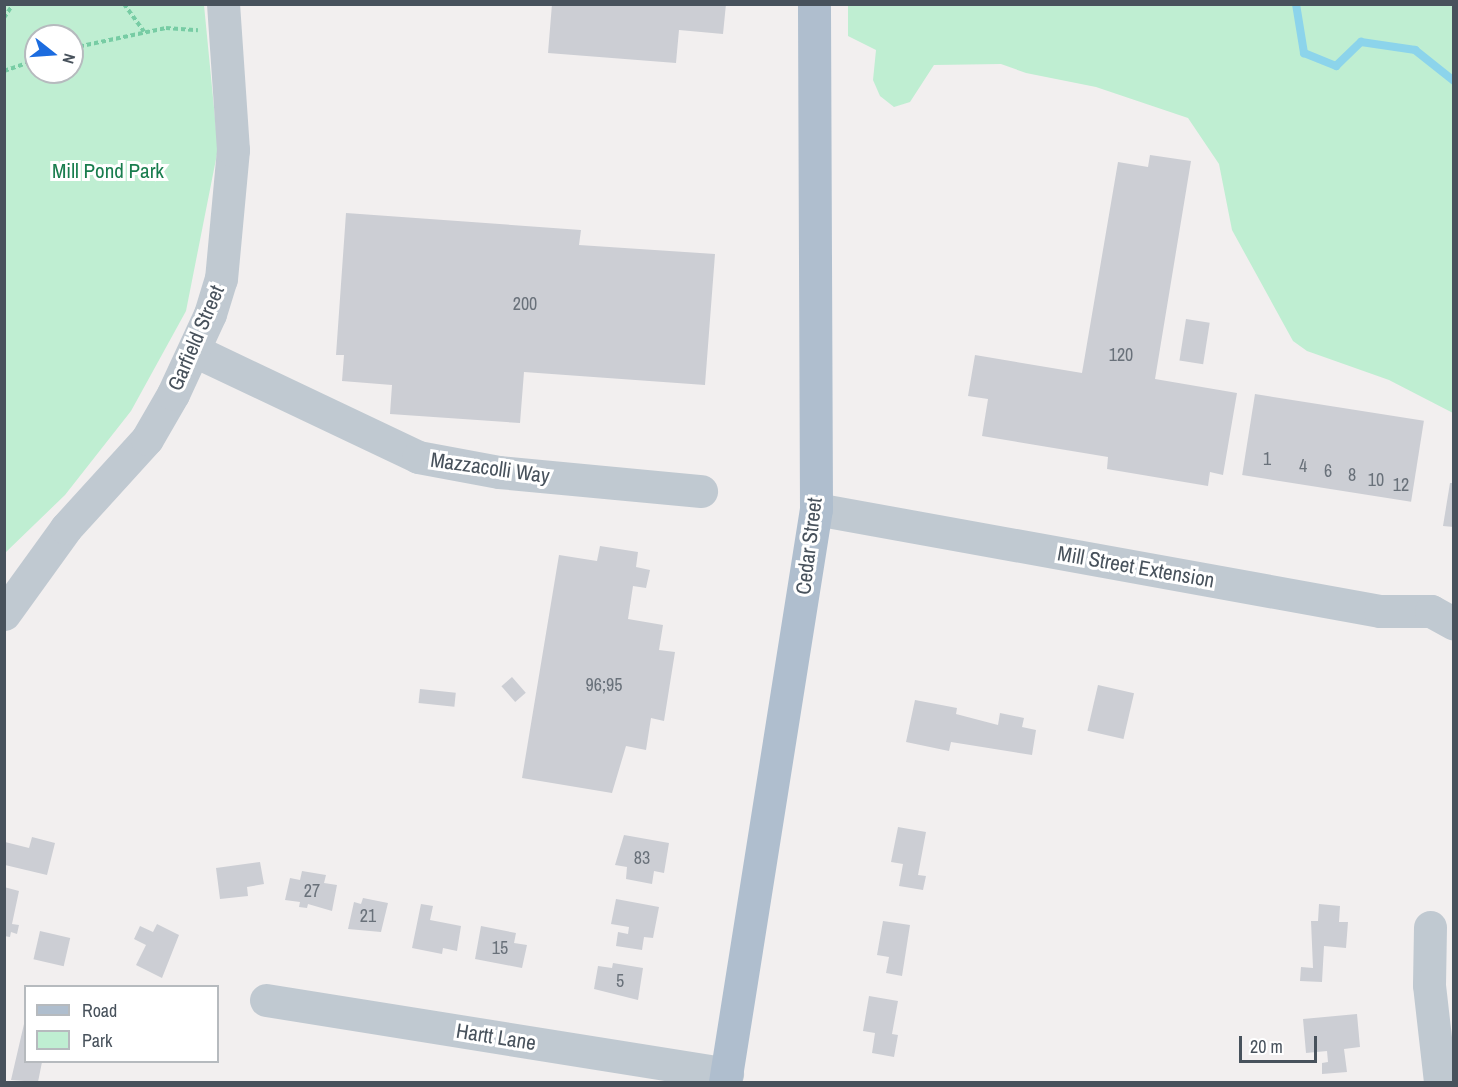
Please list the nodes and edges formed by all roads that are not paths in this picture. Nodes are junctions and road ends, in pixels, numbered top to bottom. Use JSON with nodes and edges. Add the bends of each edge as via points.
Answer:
{"nodes":[{"id":1,"x":223,"y":4,"type":"edge"},
{"id":2,"x":814,"y":4,"type":"edge"},
{"id":3,"x":195,"y":351,"type":"junction"},
{"id":4,"x":701,"y":491,"type":"dead end"},
{"id":5,"x":816,"y":509,"type":"junction"},
{"id":6,"x":4,"y":614,"type":"edge"},
{"id":7,"x":1454,"y":624,"type":"edge"},
{"id":8,"x":1430,"y":927,"type":"dead end"},
{"id":9,"x":266,"y":1000,"type":"dead end"},
{"id":10,"x":726,"y":1078,"type":"edge"},
{"id":11,"x":1440,"y":1083,"type":"edge"}],
"edges":[{"from":1,"to":3,"type":"street","name":"Garfield Street","via":[[233,150],[230,210],[221,279]]},
{"from":2,"to":5,"type":"main road","name":"Cedar Street"},
{"from":3,"to":4,"type":"street","name":"Mazzacolli Way","via":[[418,457],[490,471]]},
{"from":3,"to":6,"type":"street","name":"Garfield Street","via":[[147,439],[66,528]]},
{"from":5,"to":7,"type":"street","name":"Mill Street Extension","via":[[1380,611],[1431,611]]},
{"from":5,"to":10,"type":"main road","name":"Cedar Street"},
{"from":8,"to":11,"type":"street","via":[[1429,985]]},
{"from":9,"to":10,"type":"street","name":"Hartt Lane"}]}
